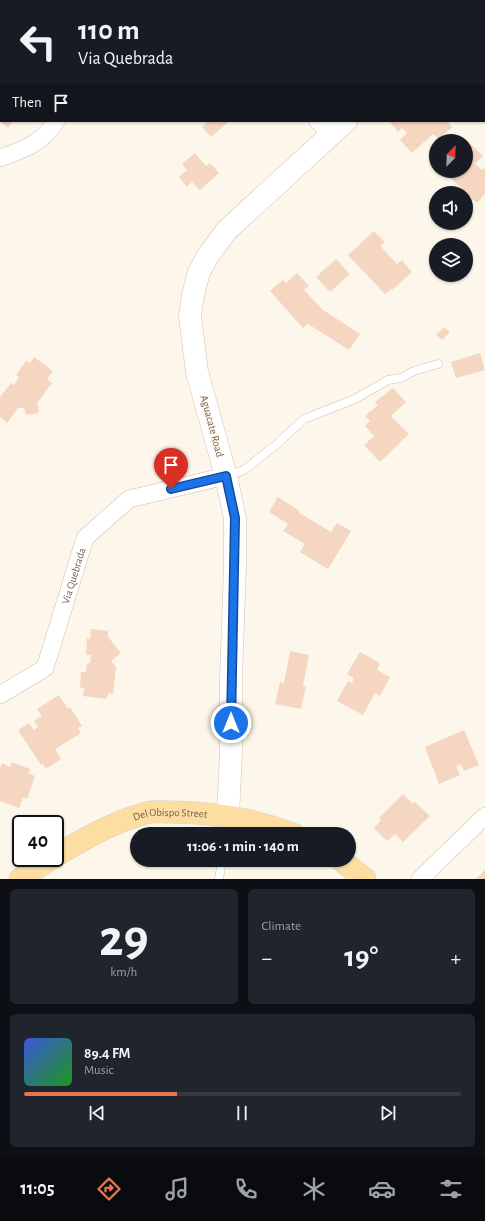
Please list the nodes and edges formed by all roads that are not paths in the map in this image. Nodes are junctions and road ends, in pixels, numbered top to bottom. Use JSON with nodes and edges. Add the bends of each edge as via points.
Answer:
{"nodes":[{"id":1,"x":55,"y":122,"type":"edge"},
{"id":2,"x":332,"y":126,"type":"edge"},
{"id":3,"x":0,"y":158,"type":"edge"},
{"id":4,"x":438,"y":364,"type":"dead end"},
{"id":5,"x":226,"y":476,"type":"junction"},
{"id":6,"x":0,"y":695,"type":"edge"},
{"id":7,"x":485,"y":816,"type":"edge"},
{"id":8,"x":226,"y":825,"type":"edge"},
{"id":9,"x":274,"y":827,"type":"edge"},
{"id":10,"x":64,"y":851,"type":"edge"},
{"id":11,"x":38,"y":867,"type":"edge"},
{"id":12,"x":221,"y":867,"type":"edge"},
{"id":13,"x":350,"y":867,"type":"edge"},
{"id":14,"x":20,"y":879,"type":"edge"},
{"id":15,"x":220,"y":879,"type":"edge"},
{"id":16,"x":365,"y":879,"type":"edge"},
{"id":17,"x":420,"y":879,"type":"edge"}],
"edges":[{"from":1,"to":3,"type":"street","via":[[28,148]]},
{"from":2,"to":5,"type":"street","name":"Aguacate Road","via":[[227,230],[199,272],[190,316],[197,372]]},
{"from":4,"to":5,"type":"lane","via":[[401,378],[388,380],[354,399],[304,419],[244,470]]},
{"from":5,"to":6,"type":"street","name":"Via Quebrada","via":[[129,500],[85,538],[45,668]]},
{"from":5,"to":8,"type":"street","name":"Aguacate Road","via":[[235,518],[232,753]]},
{"from":7,"to":17,"type":"street"},
{"from":8,"to":9,"type":"main road","name":"Del Obispo Street"},
{"from":8,"to":10,"type":"main road","name":"Del Obispo Street","via":[[187,812],[148,812],[114,823]]},
{"from":11,"to":14,"type":"main road"},
{"from":12,"to":15,"type":"lane"},
{"from":13,"to":16,"type":"main road"}]}
